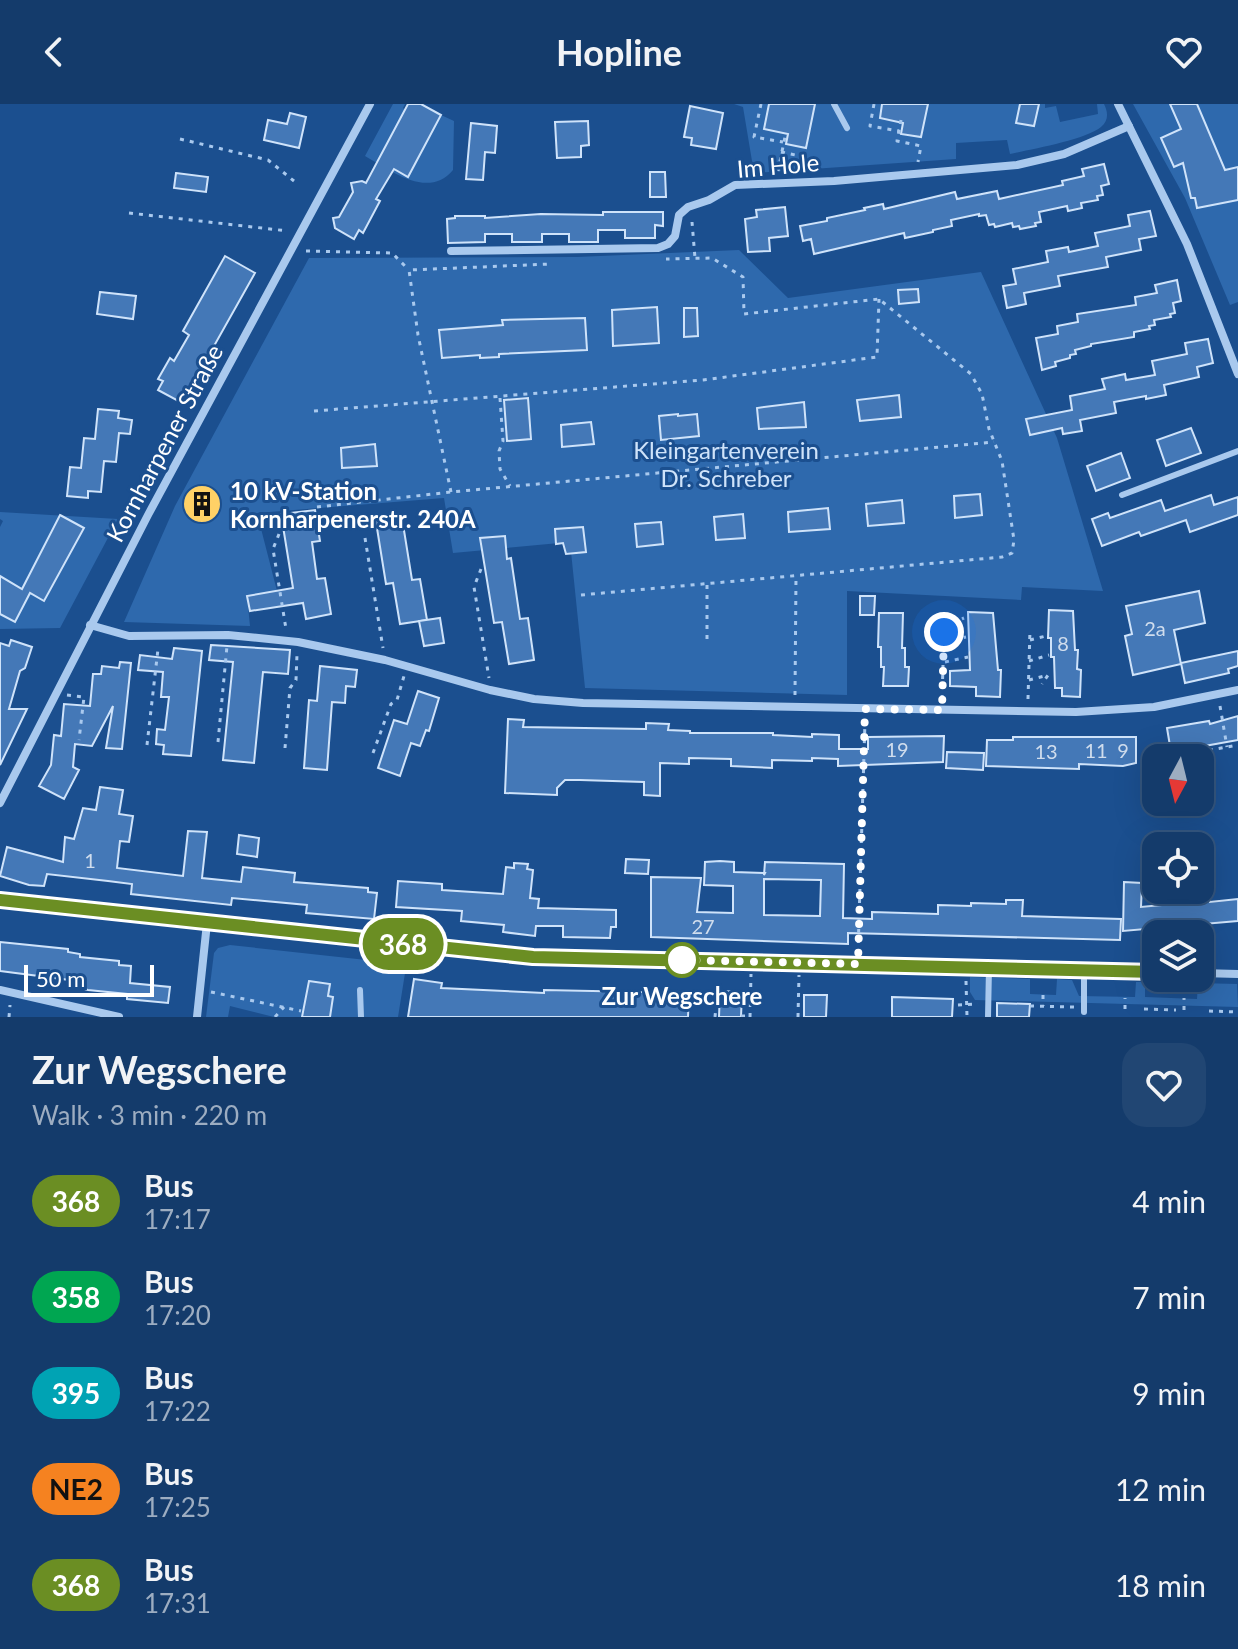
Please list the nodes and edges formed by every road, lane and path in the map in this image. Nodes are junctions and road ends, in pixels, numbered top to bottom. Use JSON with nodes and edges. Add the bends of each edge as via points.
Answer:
{"nodes":[{"id":1,"x":370,"y":104,"type":"edge"},
{"id":2,"x":761,"y":104,"type":"edge"},
{"id":3,"x":834,"y":104,"type":"edge"},
{"id":4,"x":874,"y":104,"type":"edge"},
{"id":5,"x":1118,"y":104,"type":"edge"},
{"id":6,"x":901,"y":120,"type":"dead end"},
{"id":7,"x":1129,"y":126,"type":"junction"},
{"id":8,"x":847,"y":128,"type":"dead end"},
{"id":9,"x":899,"y":131,"type":"junction"},
{"id":10,"x":786,"y":132,"type":"dead end"},
{"id":11,"x":180,"y":139,"type":"dead end"},
{"id":12,"x":783,"y":142,"type":"junction"},
{"id":13,"x":781,"y":152,"type":"junction"},
{"id":14,"x":778,"y":168,"type":"dead end"},
{"id":15,"x":916,"y":174,"type":"junction"},
{"id":16,"x":294,"y":181,"type":"dead end"},
{"id":17,"x":801,"y":182,"type":"junction"},
{"id":18,"x":129,"y":213,"type":"dead end"},
{"id":19,"x":692,"y":222,"type":"dead end"},
{"id":20,"x":299,"y":233,"type":"junction"},
{"id":21,"x":291,"y":247,"type":"junction"},
{"id":22,"x":451,"y":251,"type":"dead end"},
{"id":23,"x":695,"y":258,"type":"junction"},
{"id":24,"x":665,"y":259,"type":"dead end"},
{"id":25,"x":558,"y":264,"type":"dead end"},
{"id":26,"x":409,"y":270,"type":"junction"},
{"id":27,"x":879,"y":299,"type":"junction"},
{"id":28,"x":1238,"y":374,"type":"edge"},
{"id":29,"x":500,"y":398,"type":"junction"},
{"id":30,"x":432,"y":403,"type":"junction"},
{"id":31,"x":314,"y":411,"type":"dead end"},
{"id":32,"x":994,"y":442,"type":"junction"},
{"id":33,"x":1238,"y":451,"type":"edge"},
{"id":34,"x":511,"y":487,"type":"junction"},
{"id":35,"x":451,"y":492,"type":"junction"},
{"id":36,"x":1122,"y":495,"type":"dead end"},
{"id":37,"x":317,"y":507,"type":"dead end"},
{"id":38,"x":279,"y":534,"type":"dead end"},
{"id":39,"x":365,"y":538,"type":"dead end"},
{"id":40,"x":481,"y":569,"type":"dead end"},
{"id":41,"x":796,"y":576,"type":"junction"},
{"id":42,"x":707,"y":584,"type":"junction"},
{"id":43,"x":581,"y":595,"type":"dead end"},
{"id":44,"x":964,"y":618,"type":"dead end"},
{"id":45,"x":90,"y":625,"type":"junction"},
{"id":46,"x":1030,"y":630,"type":"dead end"},
{"id":47,"x":228,"y":635,"type":"junction"},
{"id":48,"x":159,"y":636,"type":"junction"},
{"id":49,"x":1046,"y":636,"type":"dead end"},
{"id":50,"x":966,"y":637,"type":"dead end"},
{"id":51,"x":707,"y":639,"type":"dead end"},
{"id":52,"x":1030,"y":640,"type":"junction"},
{"id":53,"x":287,"y":641,"type":"junction"},
{"id":54,"x":944,"y":641,"type":"junction"},
{"id":55,"x":298,"y":642,"type":"junction"},
{"id":56,"x":1049,"y":655,"type":"dead end"},
{"id":57,"x":968,"y":657,"type":"dead end"},
{"id":58,"x":385,"y":660,"type":"junction"},
{"id":59,"x":1029,"y":661,"type":"junction"},
{"id":60,"x":943,"y":662,"type":"junction"},
{"id":61,"x":407,"y":666,"type":"junction"},
{"id":62,"x":1029,"y":680,"type":"junction"},
{"id":63,"x":1042,"y":684,"type":"dead end"},
{"id":64,"x":490,"y":690,"type":"junction"},
{"id":65,"x":1238,"y":690,"type":"edge"},
{"id":66,"x":56,"y":694,"type":"junction"},
{"id":67,"x":1218,"y":695,"type":"junction"},
{"id":68,"x":795,"y":707,"type":"junction"},
{"id":69,"x":865,"y":709,"type":"junction"},
{"id":70,"x":942,"y":710,"type":"junction"},
{"id":71,"x":1028,"y":713,"type":"junction"},
{"id":72,"x":79,"y":740,"type":"dead end"},
{"id":73,"x":218,"y":742,"type":"dead end"},
{"id":74,"x":147,"y":745,"type":"dead end"},
{"id":75,"x":1238,"y":745,"type":"edge"},
{"id":76,"x":1227,"y":747,"type":"junction"},
{"id":77,"x":285,"y":748,"type":"dead end"},
{"id":78,"x":1214,"y":749,"type":"edge"},
{"id":79,"x":373,"y":753,"type":"dead end"},
{"id":80,"x":0,"y":803,"type":"edge"},
{"id":81,"x":0,"y":900,"type":"edge"},
{"id":82,"x":207,"y":923,"type":"junction"},
{"id":83,"x":751,"y":962,"type":"junction"},
{"id":84,"x":799,"y":963,"type":"junction"},
{"id":85,"x":858,"y":964,"type":"junction"},
{"id":86,"x":966,"y":967,"type":"junction"},
{"id":87,"x":989,"y":968,"type":"junction"},
{"id":88,"x":1084,"y":970,"type":"junction"},
{"id":89,"x":1142,"y":972,"type":"edge"},
{"id":90,"x":1214,"y":973,"type":"edge"},
{"id":91,"x":1238,"y":974,"type":"edge"},
{"id":92,"x":0,"y":990,"type":"edge"},
{"id":93,"x":360,"y":990,"type":"dead end"},
{"id":94,"x":221,"y":993,"type":"dead end"},
{"id":95,"x":1043,"y":995,"type":"dead end"},
{"id":96,"x":1125,"y":998,"type":"dead end"},
{"id":97,"x":1184,"y":998,"type":"dead end"},
{"id":98,"x":716,"y":1006,"type":"dead end"},
{"id":99,"x":1030,"y":1006,"type":"dead end"},
{"id":100,"x":1043,"y":1006,"type":"junction"},
{"id":101,"x":284,"y":1007,"type":"junction"},
{"id":102,"x":1125,"y":1009,"type":"dead end"},
{"id":103,"x":1144,"y":1009,"type":"dead end"},
{"id":104,"x":1084,"y":1010,"type":"joint"},
{"id":105,"x":1176,"y":1010,"type":"dead end"},
{"id":106,"x":1184,"y":1010,"type":"dead end"},
{"id":107,"x":301,"y":1011,"type":"dead end"},
{"id":108,"x":1209,"y":1011,"type":"dead end"},
{"id":109,"x":1238,"y":1012,"type":"edge"},
{"id":110,"x":800,"y":1015,"type":"edge"},
{"id":111,"x":741,"y":1016,"type":"edge"},
{"id":112,"x":750,"y":1016,"type":"edge"},
{"id":113,"x":119,"y":1017,"type":"edge"},
{"id":114,"x":197,"y":1017,"type":"edge"},
{"id":115,"x":275,"y":1017,"type":"edge"},
{"id":116,"x":361,"y":1017,"type":"edge"},
{"id":117,"x":715,"y":1017,"type":"edge"},
{"id":118,"x":967,"y":1017,"type":"edge"},
{"id":119,"x":988,"y":1017,"type":"edge"}],
"edges":[{"from":1,"to":20,"type":"street","name":"Kornharpener Straße"},
{"from":2,"to":12,"type":"path","via":[[754,137]]},
{"from":3,"to":8,"type":"lane"},
{"from":4,"to":9,"type":"path","via":[[870,126]]},
{"from":5,"to":7,"type":"street"},
{"from":6,"to":9,"type":"path"},
{"from":7,"to":15,"type":"street","name":"Im Hole","via":[[1038,161]]},
{"from":7,"to":28,"type":"street","via":[[1187,244]]},
{"from":9,"to":15,"type":"path","via":[[897,141],[921,146]]},
{"from":10,"to":12,"type":"path"},
{"from":11,"to":16,"type":"path","via":[[268,160]]},
{"from":12,"to":13,"type":"path"},
{"from":13,"to":14,"type":"path"},
{"from":13,"to":17,"type":"path","via":[[805,157]]},
{"from":15,"to":17,"type":"street","name":"Im Hole"},
{"from":17,"to":22,"type":"street","name":"Im Hole","via":[[735,185],[688,207],[679,215],[675,236],[658,248]]},
{"from":18,"to":20,"type":"path"},
{"from":19,"to":23,"type":"path"},
{"from":20,"to":21,"type":"street","name":"Kornharpener Straße"},
{"from":21,"to":26,"type":"path","via":[[307,252],[392,253]]},
{"from":21,"to":45,"type":"street","name":"Kornharpener Straße"},
{"from":23,"to":24,"type":"path"},
{"from":23,"to":27,"type":"path","via":[[712,258],[743,277],[744,314]]},
{"from":25,"to":26,"type":"path"},
{"from":26,"to":30,"type":"path"},
{"from":27,"to":29,"type":"path","via":[[877,357],[703,380]]},
{"from":27,"to":32,"type":"path","via":[[971,374],[982,394]]},
{"from":29,"to":30,"type":"path"},
{"from":29,"to":34,"type":"path","via":[[500,469]]},
{"from":30,"to":31,"type":"path"},
{"from":30,"to":35,"type":"path"},
{"from":32,"to":34,"type":"path"},
{"from":32,"to":41,"type":"path","via":[[1002,461],[1012,553]]},
{"from":33,"to":36,"type":"lane"},
{"from":34,"to":35,"type":"path"},
{"from":35,"to":37,"type":"path"},
{"from":38,"to":53,"type":"path","via":[[273,549]]},
{"from":39,"to":58,"type":"path"},
{"from":40,"to":64,"type":"path","via":[[474,587]]},
{"from":41,"to":42,"type":"path"},
{"from":41,"to":68,"type":"path"},
{"from":42,"to":43,"type":"path"},
{"from":42,"to":51,"type":"path"},
{"from":44,"to":54,"type":"path","via":[[945,629]]},
{"from":45,"to":48,"type":"street","via":[[129,636]]},
{"from":45,"to":66,"type":"street","name":"Kornharpener Straße"},
{"from":46,"to":52,"type":"path"},
{"from":47,"to":48,"type":"street"},
{"from":47,"to":53,"type":"street"},
{"from":47,"to":73,"type":"path"},
{"from":48,"to":74,"type":"path"},
{"from":49,"to":52,"type":"path"},
{"from":50,"to":54,"type":"path"},
{"from":52,"to":59,"type":"path"},
{"from":53,"to":55,"type":"street"},
{"from":54,"to":60,"type":"path"},
{"from":55,"to":58,"type":"street"},
{"from":55,"to":77,"type":"path"},
{"from":56,"to":59,"type":"path"},
{"from":57,"to":60,"type":"path"},
{"from":58,"to":61,"type":"street"},
{"from":59,"to":62,"type":"path"},
{"from":60,"to":70,"type":"path"},
{"from":61,"to":64,"type":"street"},
{"from":61,"to":79,"type":"path"},
{"from":62,"to":63,"type":"path","via":[[1048,675]]},
{"from":62,"to":71,"type":"path"},
{"from":64,"to":68,"type":"street","via":[[583,703]]},
{"from":65,"to":67,"type":"street"},
{"from":66,"to":72,"type":"path","via":[[84,697]]},
{"from":66,"to":80,"type":"street","name":"Kornharpener Straße"},
{"from":67,"to":71,"type":"street","via":[[1154,707]]},
{"from":67,"to":76,"type":"path"},
{"from":68,"to":69,"type":"street"},
{"from":69,"to":70,"type":"street"},
{"from":69,"to":85,"type":"path"},
{"from":70,"to":71,"type":"street"},
{"from":75,"to":76,"type":"path"},
{"from":76,"to":78,"type":"path"},
{"from":81,"to":82,"type":"street"},
{"from":82,"to":83,"type":"street","via":[[533,957]]},
{"from":82,"to":114,"type":"street"},
{"from":83,"to":84,"type":"street"},
{"from":83,"to":112,"type":"path"},
{"from":84,"to":85,"type":"street"},
{"from":84,"to":110,"type":"path"},
{"from":85,"to":86,"type":"street"},
{"from":86,"to":87,"type":"street"},
{"from":86,"to":118,"type":"path"},
{"from":87,"to":88,"type":"street"},
{"from":87,"to":119,"type":"lane"},
{"from":88,"to":89,"type":"street"},
{"from":88,"to":104,"type":"lane"},
{"from":90,"to":91,"type":"street"},
{"from":92,"to":113,"type":"street"},
{"from":93,"to":116,"type":"lane"},
{"from":94,"to":101,"type":"path"},
{"from":95,"to":100,"type":"path"},
{"from":96,"to":102,"type":"path"},
{"from":97,"to":106,"type":"path"},
{"from":98,"to":117,"type":"path"},
{"from":99,"to":100,"type":"path"},
{"from":100,"to":104,"type":"path"},
{"from":101,"to":107,"type":"path"},
{"from":101,"to":115,"type":"path"},
{"from":103,"to":105,"type":"path"},
{"from":108,"to":109,"type":"path"},
{"from":111,"to":112,"type":"path"}]}
